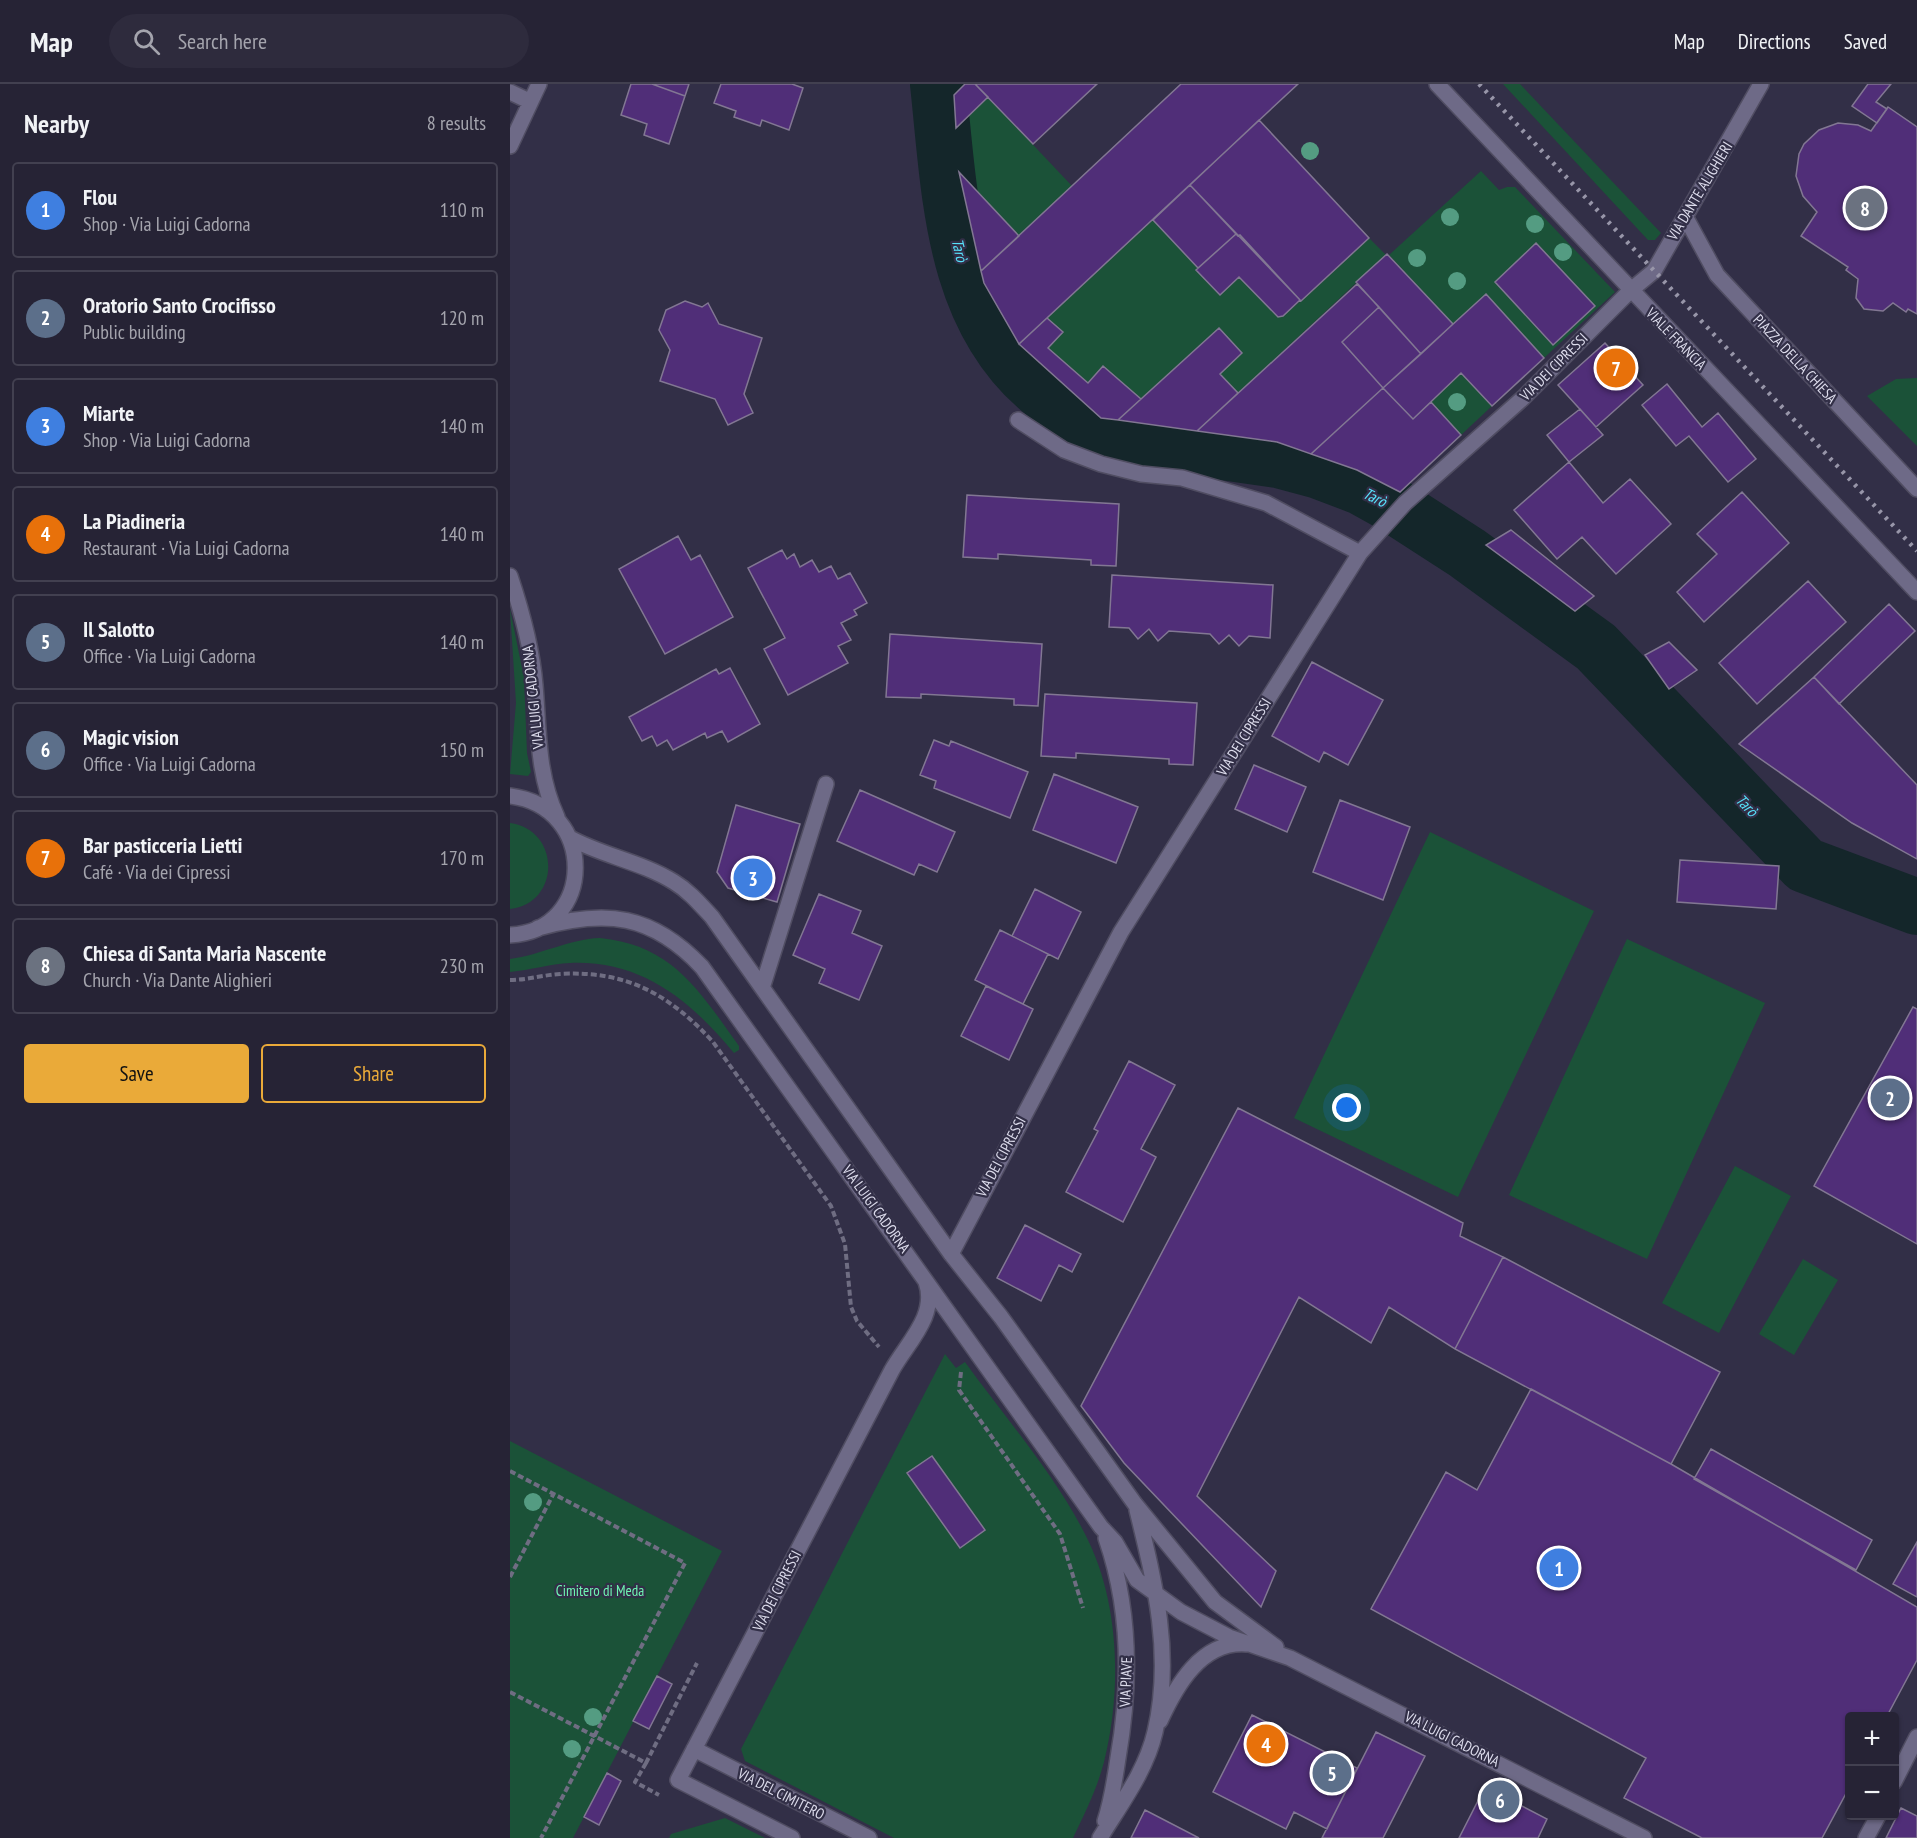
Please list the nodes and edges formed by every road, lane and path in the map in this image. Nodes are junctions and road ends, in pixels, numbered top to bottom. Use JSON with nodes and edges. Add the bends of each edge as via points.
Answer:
{"nodes":[{"id":1,"x":539,"y":84,"type":"edge"},
{"id":2,"x":1437,"y":84,"type":"edge"},
{"id":3,"x":1761,"y":84,"type":"edge"},
{"id":4,"x":510,"y":92,"type":"edge"},
{"id":5,"x":529,"y":101,"type":"junction"},
{"id":6,"x":510,"y":146,"type":"edge"},
{"id":7,"x":1686,"y":218,"type":"junction"},
{"id":8,"x":1631,"y":290,"type":"junction"},
{"id":9,"x":1018,"y":420,"type":"dead end"},
{"id":10,"x":1917,"y":489,"type":"edge"},
{"id":11,"x":1360,"y":553,"type":"junction"},
{"id":12,"x":510,"y":576,"type":"edge"},
{"id":13,"x":1917,"y":592,"type":"edge"},
{"id":14,"x":826,"y":784,"type":"dead end"},
{"id":15,"x":510,"y":796,"type":"edge"},
{"id":16,"x":557,"y":817,"type":"junction"},
{"id":17,"x":570,"y":838,"type":"junction"},
{"id":18,"x":538,"y":928,"type":"junction"},
{"id":19,"x":510,"y":935,"type":"edge"},
{"id":20,"x":510,"y":980,"type":"edge"},
{"id":21,"x":763,"y":985,"type":"junction"},
{"id":22,"x":951,"y":1254,"type":"junction"},
{"id":23,"x":923,"y":1274,"type":"junction"},
{"id":24,"x":899,"y":1356,"type":"junction"},
{"id":25,"x":962,"y":1368,"type":"dead end"},
{"id":26,"x":510,"y":1471,"type":"edge"},
{"id":27,"x":554,"y":1494,"type":"junction"},
{"id":28,"x":1135,"y":1504,"type":"junction"},
{"id":29,"x":1101,"y":1527,"type":"junction"},
{"id":30,"x":510,"y":1577,"type":"edge"},
{"id":31,"x":1158,"y":1596,"type":"junction"},
{"id":32,"x":1083,"y":1608,"type":"dead end"},
{"id":33,"x":1259,"y":1647,"type":"junction"},
{"id":34,"x":1290,"y":1658,"type":"junction"},
{"id":35,"x":697,"y":1663,"type":"dead end"},
{"id":36,"x":510,"y":1692,"type":"edge"},
{"id":37,"x":1156,"y":1732,"type":"junction"},
{"id":38,"x":594,"y":1736,"type":"junction"},
{"id":39,"x":1917,"y":1737,"type":"edge"},
{"id":40,"x":694,"y":1749,"type":"junction"},
{"id":41,"x":646,"y":1763,"type":"junction"},
{"id":42,"x":1899,"y":1772,"type":"edge"},
{"id":43,"x":668,"y":1799,"type":"dead end"},
{"id":44,"x":1875,"y":1820,"type":"edge"},
{"id":45,"x":541,"y":1838,"type":"edge"},
{"id":46,"x":792,"y":1838,"type":"edge"},
{"id":47,"x":869,"y":1838,"type":"edge"},
{"id":48,"x":1100,"y":1838,"type":"edge"},
{"id":49,"x":1644,"y":1838,"type":"edge"},
{"id":50,"x":1866,"y":1838,"type":"edge"}],
"edges":[{"from":1,"to":5,"type":"street"},
{"from":2,"to":8,"type":"street","name":"VIALE FRANCIA"},
{"from":3,"to":7,"type":"street","name":"VIA DANTE ALIGHIERI"},
{"from":4,"to":5,"type":"street"},
{"from":5,"to":6,"type":"street"},
{"from":7,"to":8,"type":"street","name":"VIA DANTE ALIGHIERI","via":[[1654,271]]},
{"from":7,"to":10,"type":"street","name":"PIAZZA DELLA CHIESA","via":[[1716,275]]},
{"from":8,"to":11,"type":"street","name":"VIA DEI CIPRESSI","via":[[1523,398],[1405,503]]},
{"from":8,"to":13,"type":"street","name":"VIALE FRANCIA"},
{"from":9,"to":11,"type":"street","via":[[1064,450],[1101,464],[1182,478],[1266,503]]},
{"from":11,"to":22,"type":"street","name":"VIA DEI CIPRESSI","via":[[1121,932]]},
{"from":12,"to":16,"type":"street","name":"VIA LUIGI CADORNA","via":[[531,656],[540,765]]},
{"from":14,"to":21,"type":"street"},
{"from":15,"to":16,"type":"street","via":[[535,802]]},
{"from":16,"to":17,"type":"street","name":"VIA LUIGI CADORNA"},
{"from":17,"to":18,"type":"street","via":[[576,869],[573,885],[558,912]]},
{"from":17,"to":21,"type":"street","name":"VIA LUIGI CADORNA","via":[[658,873],[682,888],[712,917]]},
{"from":18,"to":19,"type":"street","name":"VIA LUIGI CADORNA"},
{"from":18,"to":23,"type":"street","name":"VIA LUIGI CADORNA","via":[[587,917],[617,918],[653,928],[686,950],[714,982]]},
{"from":20,"to":24,"type":"path","via":[[559,974],[610,976],[654,992],[693,1020],[831,1206],[845,1245],[848,1291],[857,1321],[878,1346]]},
{"from":21,"to":22,"type":"street","name":"VIA LUIGI CADORNA"},
{"from":22,"to":28,"type":"street","name":"VIA LUIGI CADORNA"},
{"from":23,"to":24,"type":"street","name":"VIA DEI CIPRESSI","via":[[929,1290],[929,1308]]},
{"from":23,"to":29,"type":"street","name":"VIA LUIGI CADORNA"},
{"from":24,"to":40,"type":"street","name":"VIA DEI CIPRESSI"},
{"from":25,"to":32,"type":"path","via":[[959,1390],[1059,1534]]},
{"from":26,"to":27,"type":"path"},
{"from":27,"to":30,"type":"path"},
{"from":27,"to":38,"type":"path","via":[[685,1563]]},
{"from":28,"to":31,"type":"street","name":"VIA LUIGI CADORNA"},
{"from":28,"to":34,"type":"street","name":"VIA LUIGI CADORNA","via":[[1215,1602]]},
{"from":29,"to":31,"type":"street","name":"VIA LUIGI CADORNA","via":[[1115,1542],[1137,1580]]},
{"from":29,"to":48,"type":"street","name":"VIA PIAVE","via":[[1120,1600],[1128,1666],[1126,1714],[1116,1778]]},
{"from":31,"to":33,"type":"street","name":"VIA LUIGI CADORNA","via":[[1212,1629]]},
{"from":31,"to":37,"type":"street","name":"VIA PIAVE","via":[[1163,1646]]},
{"from":33,"to":34,"type":"street","name":"VIA LUIGI CADORNA"},
{"from":33,"to":37,"type":"street","name":"VIA PIAVE","via":[[1229,1646],[1195,1664],[1181,1681]]},
{"from":34,"to":49,"type":"street","name":"VIA LUIGI CADORNA"},
{"from":35,"to":41,"type":"path"},
{"from":36,"to":38,"type":"path"},
{"from":37,"to":48,"type":"street","name":"VIA PIAVE","via":[[1137,1777]]},
{"from":38,"to":41,"type":"path"},
{"from":38,"to":45,"type":"path"},
{"from":39,"to":42,"type":"street"},
{"from":40,"to":46,"type":"street","name":"VIA DEI CIPRESSI","via":[[678,1780]]},
{"from":40,"to":47,"type":"street","name":"VIA DEL CIMITERO"},
{"from":41,"to":43,"type":"path","via":[[635,1782]]},
{"from":44,"to":50,"type":"street"}]}
